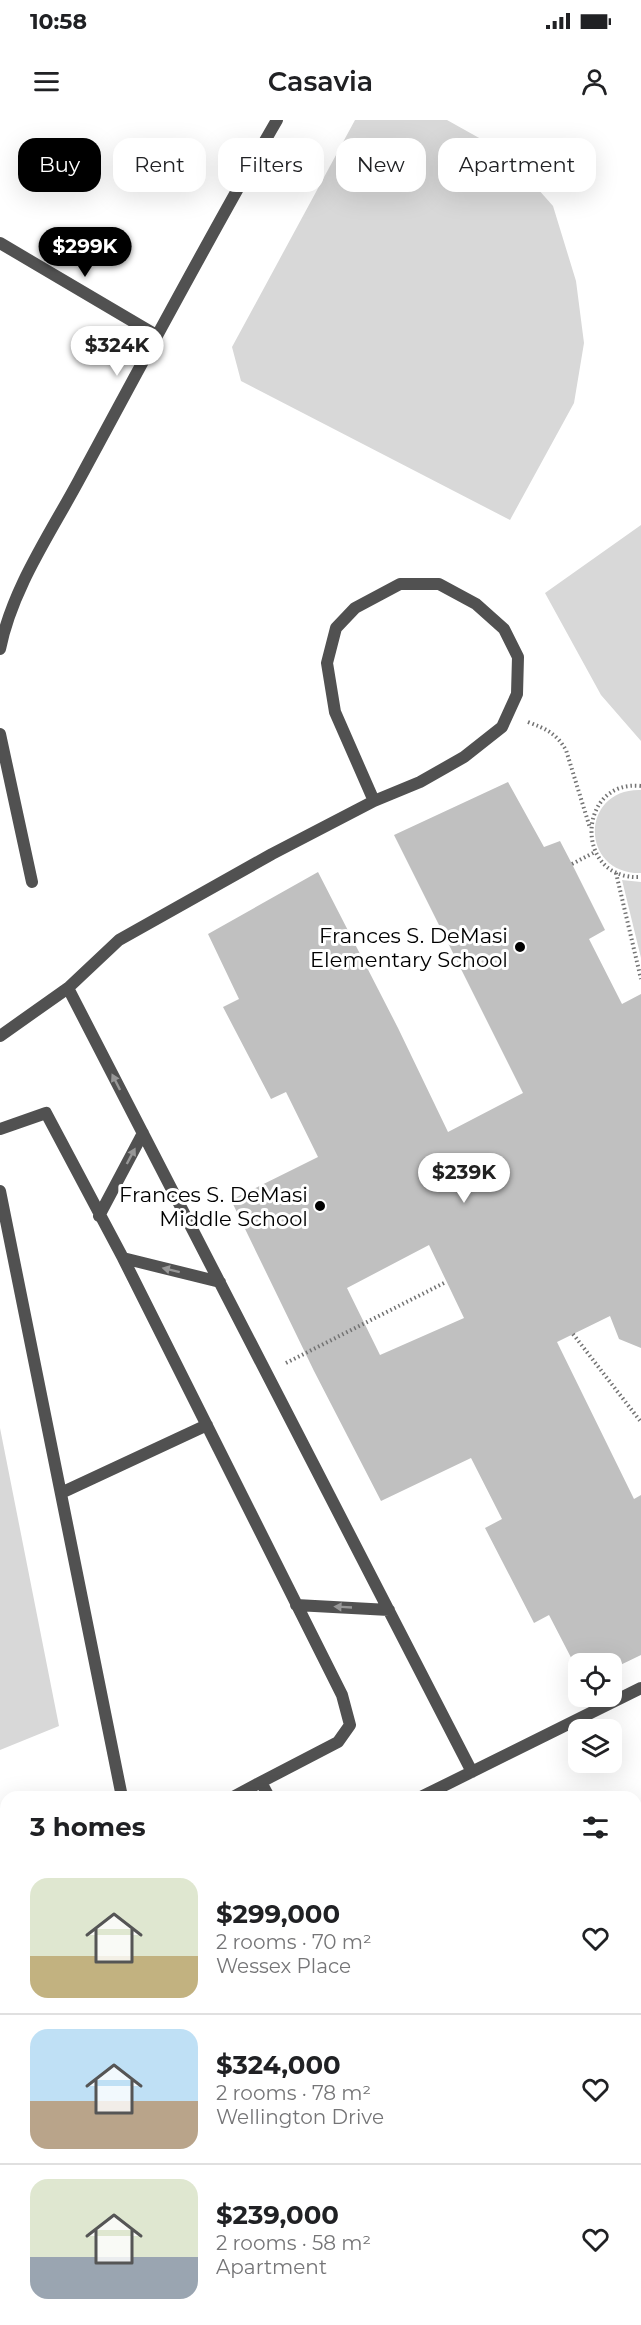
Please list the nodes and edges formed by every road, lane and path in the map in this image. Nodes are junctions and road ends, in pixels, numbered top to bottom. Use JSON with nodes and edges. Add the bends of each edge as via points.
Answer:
{"nodes":[{"id":1,"x":276,"y":120,"type":"edge"},
{"id":2,"x":0,"y":243,"type":"edge"},
{"id":3,"x":156,"y":335,"type":"junction"},
{"id":4,"x":0,"y":649,"type":"edge"},
{"id":5,"x":508,"y":714,"type":"junction"},
{"id":6,"x":0,"y":734,"type":"edge"},
{"id":7,"x":641,"y":786,"type":"edge"},
{"id":8,"x":374,"y":801,"type":"junction"},
{"id":9,"x":591,"y":828,"type":"junction"},
{"id":10,"x":596,"y":852,"type":"junction"},
{"id":11,"x":572,"y":864,"type":"dead end"},
{"id":12,"x":616,"y":873,"type":"junction"},
{"id":13,"x":641,"y":877,"type":"edge"},
{"id":14,"x":32,"y":882,"type":"dead end"},
{"id":15,"x":641,"y":979,"type":"edge"},
{"id":16,"x":68,"y":988,"type":"junction"},
{"id":17,"x":0,"y":1036,"type":"edge"},
{"id":18,"x":0,"y":1130,"type":"edge"},
{"id":19,"x":143,"y":1133,"type":"junction"},
{"id":20,"x":0,"y":1191,"type":"edge"},
{"id":21,"x":99,"y":1216,"type":"junction"},
{"id":22,"x":123,"y":1258,"type":"junction"},
{"id":23,"x":220,"y":1282,"type":"junction"},
{"id":24,"x":446,"y":1282,"type":"dead end"},
{"id":25,"x":573,"y":1334,"type":"dead end"},
{"id":26,"x":266,"y":1373,"type":"junction"},
{"id":27,"x":641,"y":1422,"type":"edge"},
{"id":28,"x":207,"y":1425,"type":"junction"},
{"id":29,"x":61,"y":1493,"type":"junction"},
{"id":30,"x":296,"y":1605,"type":"junction"},
{"id":31,"x":389,"y":1610,"type":"junction"},
{"id":32,"x":641,"y":1688,"type":"edge"},
{"id":33,"x":472,"y":1772,"type":"junction"},
{"id":34,"x":261,"y":1782,"type":"junction"},
{"id":35,"x":121,"y":1791,"type":"edge"},
{"id":36,"x":244,"y":1791,"type":"edge"},
{"id":37,"x":266,"y":1791,"type":"edge"},
{"id":38,"x":434,"y":1791,"type":"edge"}],
"edges":[{"from":1,"to":3,"type":"street"},
{"from":2,"to":3,"type":"street"},
{"from":3,"to":4,"type":"street","via":[[33,563],[4,629]]},
{"from":5,"to":8,"type":"street","via":[[502,727],[464,757],[420,782]]},
{"from":5,"to":8,"type":"street","via":[[517,694],[518,657],[504,629],[476,604],[439,584],[400,584],[355,608],[336,628],[327,663],[335,712]]},
{"from":5,"to":9,"type":"path","via":[[552,731],[560,739]]},
{"from":6,"to":14,"type":"street"},
{"from":7,"to":9,"type":"path","via":[[609,794],[593,815]]},
{"from":8,"to":16,"type":"street","via":[[119,940]]},
{"from":9,"to":10,"type":"path"},
{"from":10,"to":11,"type":"path"},
{"from":10,"to":12,"type":"path"},
{"from":12,"to":13,"type":"path"},
{"from":12,"to":15,"type":"path"},
{"from":16,"to":17,"type":"street"},
{"from":19,"to":16,"type":"street","one_way":true},
{"from":18,"to":21,"type":"street","via":[[46,1113]]},
{"from":21,"to":19,"type":"street","one_way":true},
{"from":19,"to":23,"type":"street"},
{"from":20,"to":29,"type":"street"},
{"from":21,"to":22,"type":"street"},
{"from":23,"to":22,"type":"street","one_way":true},
{"from":22,"to":28,"type":"street"},
{"from":23,"to":26,"type":"street"},
{"from":24,"to":26,"type":"path"},
{"from":25,"to":27,"type":"path"},
{"from":26,"to":31,"type":"street"},
{"from":28,"to":29,"type":"street"},
{"from":28,"to":30,"type":"street"},
{"from":29,"to":35,"type":"street"},
{"from":31,"to":30,"type":"street","one_way":true},
{"from":30,"to":34,"type":"street","via":[[342,1695],[350,1725],[338,1742]]},
{"from":31,"to":33,"type":"street"},
{"from":32,"to":33,"type":"street"},
{"from":33,"to":38,"type":"street"},
{"from":34,"to":36,"type":"street"},
{"from":34,"to":37,"type":"street"}]}
